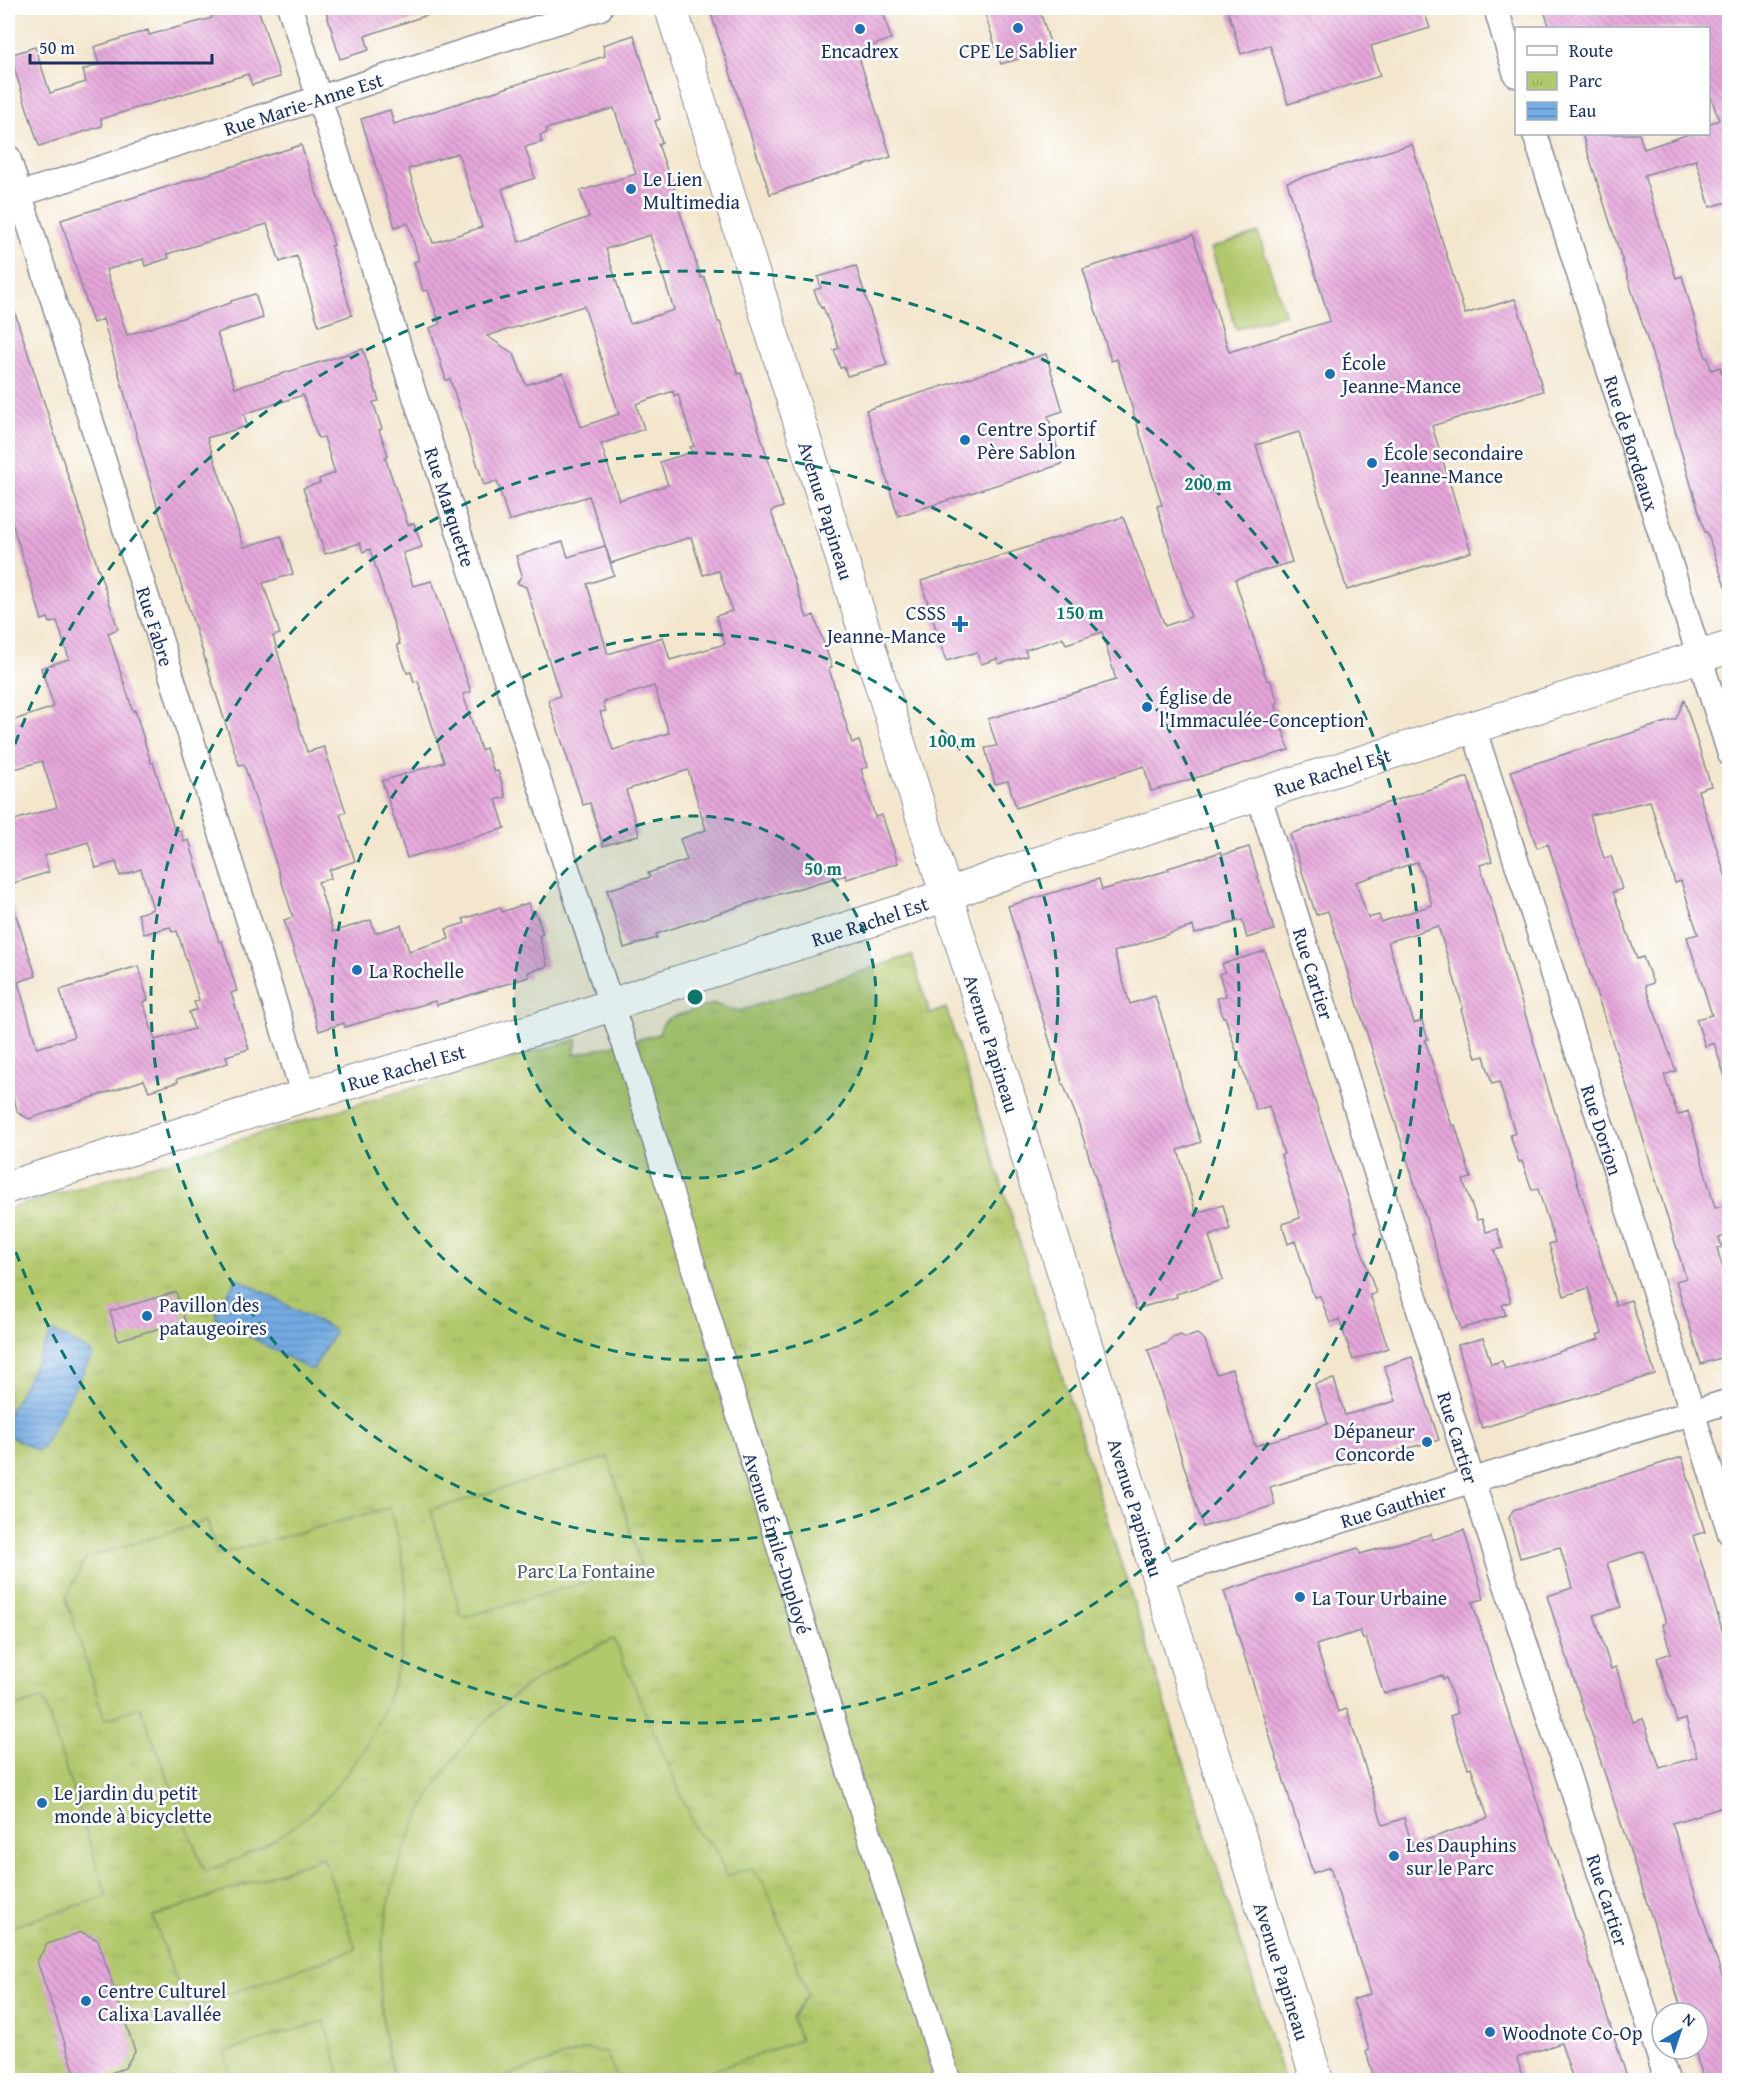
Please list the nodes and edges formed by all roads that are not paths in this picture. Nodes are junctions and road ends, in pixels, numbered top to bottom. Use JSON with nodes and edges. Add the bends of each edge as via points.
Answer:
{"nodes":[{"id":1,"x":290,"y":8,"type":"edge"},
{"id":2,"x":600,"y":8,"type":"edge"},
{"id":3,"x":671,"y":8,"type":"edge"},
{"id":4,"x":1496,"y":8,"type":"edge"},
{"id":5,"x":1515,"y":72,"type":"edge"},
{"id":6,"x":319,"y":98,"type":"junction"},
{"id":7,"x":1535,"y":135,"type":"edge"},
{"id":8,"x":8,"y":158,"type":"edge"},
{"id":9,"x":14,"y":196,"type":"edge"},
{"id":10,"x":1730,"y":647,"type":"edge"},
{"id":11,"x":1699,"y":656,"type":"junction"},
{"id":12,"x":1473,"y":727,"type":"junction"},
{"id":13,"x":1730,"y":754,"type":"edge"},
{"id":14,"x":1258,"y":793,"type":"junction"},
{"id":15,"x":947,"y":895,"type":"junction"},
{"id":16,"x":610,"y":1005,"type":"junction"},
{"id":17,"x":304,"y":1096,"type":"junction"},
{"id":18,"x":8,"y":1187,"type":"edge"},
{"id":19,"x":1730,"y":1401,"type":"edge"},
{"id":20,"x":1692,"y":1413,"type":"junction"},
{"id":21,"x":1472,"y":1480,"type":"junction"},
{"id":22,"x":1730,"y":1533,"type":"edge"},
{"id":23,"x":1158,"y":1577,"type":"junction"},
{"id":24,"x":948,"y":2080,"type":"edge"},
{"id":25,"x":1317,"y":2080,"type":"edge"},
{"id":26,"x":1667,"y":2080,"type":"edge"}],
"edges":[{"from":1,"to":6,"type":"street","name":"Rue Marquette"},
{"from":2,"to":6,"type":"street","name":"Rue Marie-Anne Est"},
{"from":3,"to":15,"type":"main road","name":"Avenue Papineau"},
{"from":4,"to":5,"type":"street"},
{"from":6,"to":9,"type":"street","name":"Rue Marie-Anne Est"},
{"from":6,"to":16,"type":"street","name":"Rue Marquette"},
{"from":7,"to":11,"type":"street","name":"Rue de Bordeaux"},
{"from":8,"to":9,"type":"street","name":"Rue Fabre"},
{"from":9,"to":17,"type":"street","name":"Rue Fabre"},
{"from":10,"to":11,"type":"main road","name":"Rue Rachel Est"},
{"from":11,"to":12,"type":"main road","name":"Rue Rachel Est"},
{"from":11,"to":13,"type":"street","name":"Rue de Bordeaux"},
{"from":12,"to":14,"type":"main road","name":"Rue Rachel Est"},
{"from":12,"to":20,"type":"street","name":"Rue Dorion"},
{"from":14,"to":15,"type":"main road","name":"Rue Rachel Est"},
{"from":14,"to":21,"type":"street","name":"Rue Cartier"},
{"from":15,"to":16,"type":"main road","name":"Rue Rachel Est"},
{"from":15,"to":23,"type":"main road","name":"Avenue Papineau"},
{"from":16,"to":17,"type":"main road","name":"Rue Rachel Est"},
{"from":16,"to":24,"type":"street","name":"Avenue Émile-Duployé"},
{"from":17,"to":18,"type":"main road","name":"Rue Rachel Est"},
{"from":19,"to":20,"type":"street","name":"Rue Gauthier"},
{"from":20,"to":21,"type":"street","name":"Rue Gauthier"},
{"from":20,"to":22,"type":"street","name":"Rue Dorion"},
{"from":21,"to":23,"type":"street","name":"Rue Gauthier"},
{"from":21,"to":26,"type":"street","name":"Rue Cartier"},
{"from":23,"to":25,"type":"main road","name":"Avenue Papineau"}]}
